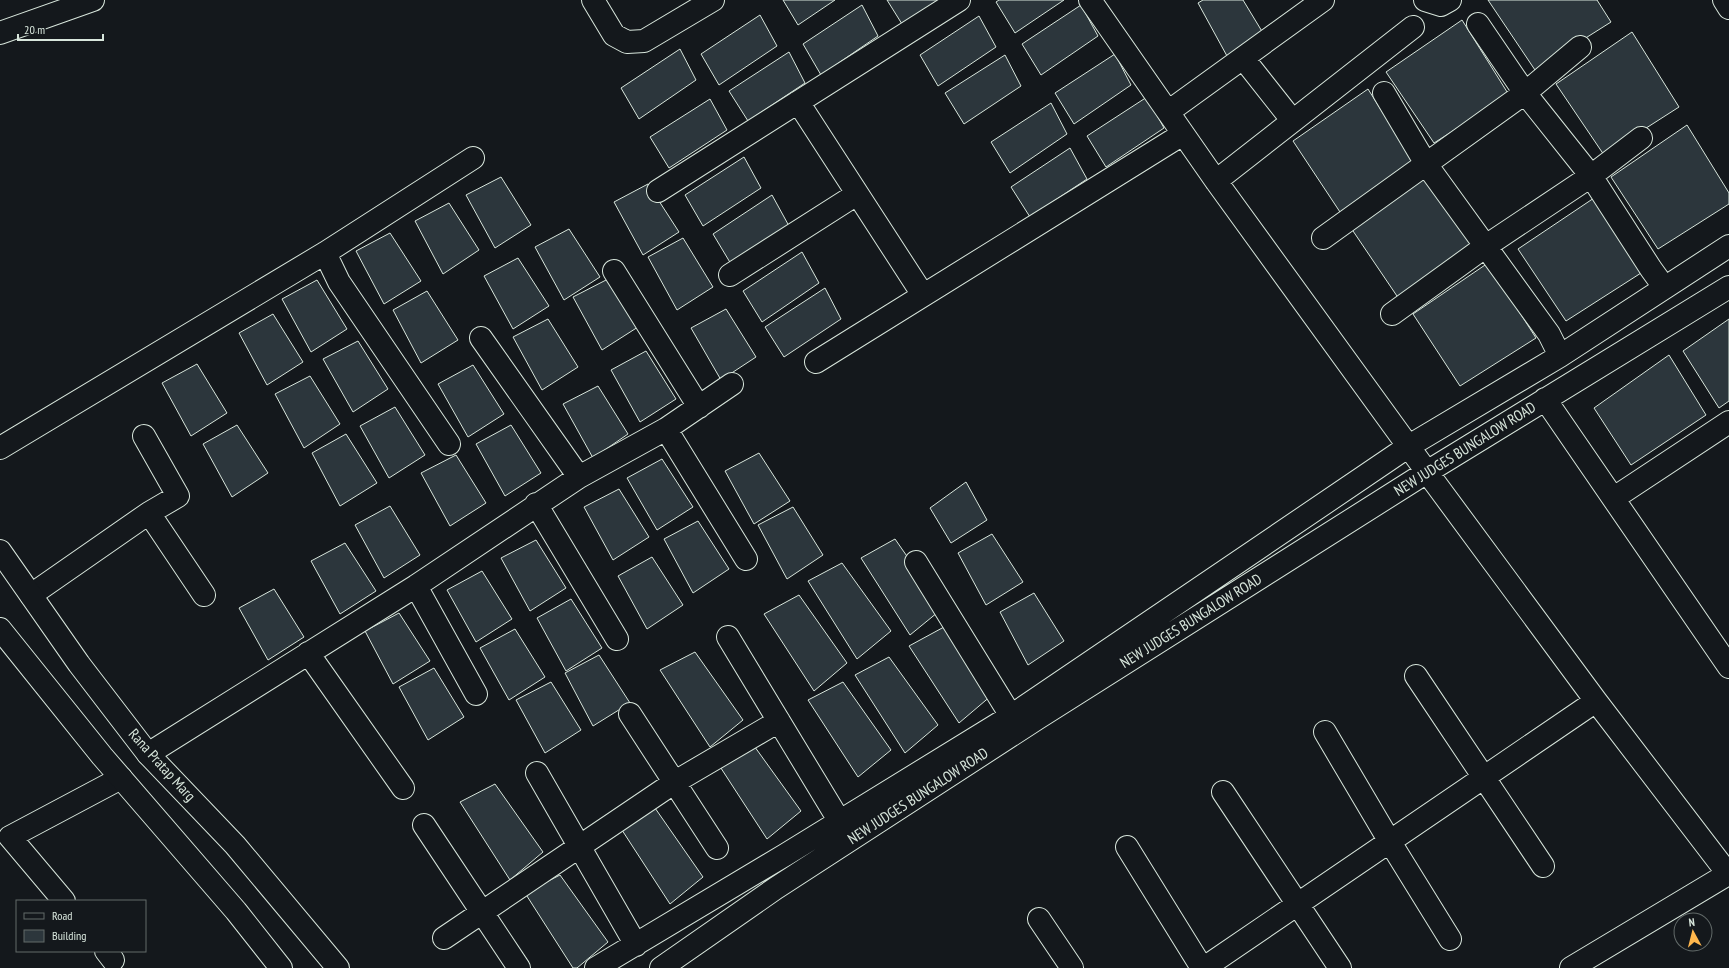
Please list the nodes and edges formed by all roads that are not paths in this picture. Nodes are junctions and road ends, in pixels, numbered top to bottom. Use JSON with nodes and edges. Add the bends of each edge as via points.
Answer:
{"nodes":[{"id":1,"x":93,"y":0,"type":"edge"},
{"id":2,"x":593,"y":0,"type":"edge"},
{"id":3,"x":713,"y":0,"type":"edge"},
{"id":4,"x":959,"y":0,"type":"edge"},
{"id":5,"x":1090,"y":0,"type":"edge"},
{"id":6,"x":1323,"y":0,"type":"edge"},
{"id":7,"x":1425,"y":0,"type":"edge"},
{"id":8,"x":1450,"y":0,"type":"edge"},
{"id":9,"x":1724,"y":0,"type":"edge"},
{"id":10,"x":1729,"y":8,"type":"edge"},
{"id":11,"x":1478,"y":24,"type":"dead end"},
{"id":12,"x":1413,"y":27,"type":"dead end"},
{"id":13,"x":0,"y":33,"type":"edge"},
{"id":14,"x":1580,"y":47,"type":"dead end"},
{"id":15,"x":1243,"y":58,"type":"junction"},
{"id":16,"x":1384,"y":93,"type":"dead end"},
{"id":17,"x":1525,"y":93,"type":"junction"},
{"id":18,"x":798,"y":102,"type":"junction"},
{"id":19,"x":1168,"y":112,"type":"junction"},
{"id":20,"x":1292,"y":120,"type":"junction"},
{"id":21,"x":1183,"y":134,"type":"junction"},
{"id":22,"x":1641,"y":138,"type":"dead end"},
{"id":23,"x":473,"y":158,"type":"dead end"},
{"id":24,"x":1426,"y":164,"type":"junction"},
{"id":25,"x":1591,"y":176,"type":"junction"},
{"id":26,"x":1216,"y":181,"type":"junction"},
{"id":27,"x":658,"y":191,"type":"dead end"},
{"id":28,"x":857,"y":194,"type":"junction"},
{"id":29,"x":1323,"y":238,"type":"dead end"},
{"id":30,"x":1486,"y":246,"type":"junction"},
{"id":31,"x":1729,"y":246,"type":"edge"},
{"id":32,"x":325,"y":253,"type":"junction"},
{"id":33,"x":614,"y":271,"type":"dead end"},
{"id":34,"x":730,"y":275,"type":"dead end"},
{"id":35,"x":1664,"y":287,"type":"junction"},
{"id":36,"x":1729,"y":287,"type":"edge"},
{"id":37,"x":923,"y":296,"type":"junction"},
{"id":38,"x":1392,"y":314,"type":"dead end"},
{"id":39,"x":481,"y":338,"type":"dead end"},
{"id":40,"x":1560,"y":356,"type":"junction"},
{"id":41,"x":816,"y":362,"type":"dead end"},
{"id":42,"x":732,"y":384,"type":"dead end"},
{"id":43,"x":1546,"y":399,"type":"junction"},
{"id":44,"x":699,"y":407,"type":"junction"},
{"id":45,"x":1729,"y":422,"type":"edge"},
{"id":46,"x":666,"y":429,"type":"junction"},
{"id":47,"x":144,"y":436,"type":"dead end"},
{"id":48,"x":449,"y":444,"type":"dead end"},
{"id":49,"x":1409,"y":446,"type":"junction"},
{"id":50,"x":0,"y":448,"type":"edge"},
{"id":51,"x":1427,"y":472,"type":"junction"},
{"id":52,"x":579,"y":477,"type":"junction"},
{"id":53,"x":1614,"y":498,"type":"junction"},
{"id":54,"x":536,"y":504,"type":"junction"},
{"id":55,"x":149,"y":513,"type":"junction"},
{"id":56,"x":0,"y":551,"type":"edge"},
{"id":57,"x":746,"y":559,"type":"dead end"},
{"id":58,"x":916,"y":562,"type":"dead end"},
{"id":59,"x":416,"y":586,"type":"junction"},
{"id":60,"x":31,"y":595,"type":"junction"},
{"id":61,"x":204,"y":595,"type":"dead end"},
{"id":62,"x":0,"y":629,"type":"edge"},
{"id":63,"x":728,"y":638,"type":"dead end"},
{"id":64,"x":617,"y":639,"type":"dead end"},
{"id":65,"x":308,"y":653,"type":"junction"},
{"id":66,"x":1729,"y":667,"type":"edge"},
{"id":67,"x":1416,"y":676,"type":"dead end"},
{"id":68,"x":476,"y":694,"type":"dead end"},
{"id":69,"x":1596,"y":701,"type":"junction"},
{"id":70,"x":630,"y":714,"type":"dead end"},
{"id":71,"x":1010,"y":716,"type":"junction"},
{"id":72,"x":779,"y":721,"type":"junction"},
{"id":73,"x":1325,"y":732,"type":"dead end"},
{"id":74,"x":148,"y":754,"type":"junction"},
{"id":75,"x":537,"y":773,"type":"dead end"},
{"id":76,"x":121,"y":778,"type":"junction"},
{"id":77,"x":1484,"y":778,"type":"junction"},
{"id":78,"x":675,"y":782,"type":"junction"},
{"id":79,"x":403,"y":788,"type":"dead end"},
{"id":80,"x":1223,"y":792,"type":"dead end"},
{"id":81,"x":840,"y":822,"type":"junction"},
{"id":82,"x":424,"y":825,"type":"dead end"},
{"id":83,"x":3,"y":834,"type":"edge"},
{"id":84,"x":1390,"y":842,"type":"junction"},
{"id":85,"x":579,"y":847,"type":"junction"},
{"id":86,"x":1127,"y":847,"type":"dead end"},
{"id":87,"x":718,"y":848,"type":"dead end"},
{"id":88,"x":1543,"y":866,"type":"dead end"},
{"id":89,"x":1728,"y":874,"type":"edge"},
{"id":90,"x":63,"y":900,"type":"edge"},
{"id":91,"x":1298,"y":904,"type":"junction"},
{"id":92,"x":482,"y":912,"type":"junction"},
{"id":93,"x":1039,"y":919,"type":"dead end"},
{"id":94,"x":444,"y":938,"type":"dead end"},
{"id":95,"x":1450,"y":939,"type":"dead end"},
{"id":96,"x":636,"y":945,"type":"junction"},
{"id":97,"x":281,"y":968,"type":"edge"},
{"id":98,"x":338,"y":968,"type":"edge"},
{"id":99,"x":519,"y":968,"type":"edge"},
{"id":100,"x":596,"y":968,"type":"edge"},
{"id":101,"x":661,"y":968,"type":"edge"},
{"id":102,"x":1072,"y":968,"type":"edge"},
{"id":103,"x":1203,"y":968,"type":"edge"},
{"id":104,"x":1340,"y":968,"type":"edge"},
{"id":105,"x":1571,"y":968,"type":"edge"}],
"edges":[{"from":1,"to":13,"type":"street"},
{"from":2,"to":3,"type":"street","via":[[614,35],[627,42],[644,41]]},
{"from":4,"to":18,"type":"street"},
{"from":5,"to":19,"type":"street"},
{"from":6,"to":15,"type":"street"},
{"from":7,"to":8,"type":"street","via":[[1441,5]]},
{"from":9,"to":10,"type":"street"},
{"from":11,"to":17,"type":"street"},
{"from":12,"to":20,"type":"street"},
{"from":14,"to":17,"type":"street"},
{"from":15,"to":19,"type":"street"},
{"from":15,"to":20,"type":"street"},
{"from":16,"to":24,"type":"street"},
{"from":17,"to":24,"type":"street"},
{"from":17,"to":25,"type":"street"},
{"from":18,"to":27,"type":"street"},
{"from":18,"to":28,"type":"street"},
{"from":19,"to":21,"type":"street"},
{"from":20,"to":26,"type":"street"},
{"from":21,"to":26,"type":"street"},
{"from":21,"to":37,"type":"street"},
{"from":22,"to":25,"type":"street"},
{"from":23,"to":32,"type":"street"},
{"from":24,"to":29,"type":"street"},
{"from":24,"to":30,"type":"street"},
{"from":25,"to":30,"type":"street"},
{"from":25,"to":35,"type":"street"},
{"from":26,"to":49,"type":"street"},
{"from":28,"to":34,"type":"street"},
{"from":28,"to":37,"type":"street"},
{"from":30,"to":38,"type":"street"},
{"from":30,"to":40,"type":"street","via":[[1549,334]]},
{"from":31,"to":35,"type":"street"},
{"from":32,"to":48,"type":"street","via":[[339,282]]},
{"from":32,"to":50,"type":"street"},
{"from":33,"to":44,"type":"street"},
{"from":35,"to":40,"type":"street"},
{"from":36,"to":43,"type":"street","name":"NEW JUDGES BUNGALOW ROAD"},
{"from":37,"to":41,"type":"street"},
{"from":39,"to":52,"type":"street"},
{"from":40,"to":49,"type":"street"},
{"from":42,"to":44,"type":"street"},
{"from":43,"to":51,"type":"street","name":"NEW JUDGES BUNGALOW ROAD"},
{"from":43,"to":53,"type":"street"},
{"from":44,"to":46,"type":"street"},
{"from":45,"to":53,"type":"street"},
{"from":46,"to":52,"type":"street"},
{"from":46,"to":57,"type":"street"},
{"from":47,"to":55,"type":"street","via":[[178,496]]},
{"from":49,"to":51,"type":"street"},
{"from":49,"to":71,"type":"street"},
{"from":51,"to":69,"type":"street"},
{"from":51,"to":101,"type":"street","name":"NEW JUDGES BUNGALOW ROAD","via":[[973,760],[776,888]]},
{"from":52,"to":54,"type":"street"},
{"from":53,"to":66,"type":"street"},
{"from":54,"to":59,"type":"street"},
{"from":54,"to":64,"type":"street"},
{"from":55,"to":60,"type":"street"},
{"from":55,"to":61,"type":"street"},
{"from":56,"to":60,"type":"street","name":"Rana Pratap Marg"},
{"from":58,"to":71,"type":"street"},
{"from":59,"to":65,"type":"street"},
{"from":59,"to":68,"type":"street"},
{"from":60,"to":74,"type":"street","name":"Rana Pratap Marg","via":[[79,664]]},
{"from":62,"to":76,"type":"street"},
{"from":63,"to":72,"type":"street"},
{"from":65,"to":74,"type":"street"},
{"from":65,"to":79,"type":"street"},
{"from":67,"to":77,"type":"street"},
{"from":69,"to":77,"type":"street"},
{"from":69,"to":89,"type":"street"},
{"from":70,"to":78,"type":"street"},
{"from":71,"to":81,"type":"street"},
{"from":72,"to":78,"type":"street"},
{"from":72,"to":81,"type":"street"},
{"from":73,"to":84,"type":"street"},
{"from":74,"to":98,"type":"street","name":"Rana Pratap Marg","via":[[235,845]]},
{"from":75,"to":85,"type":"street"},
{"from":76,"to":83,"type":"street"},
{"from":76,"to":97,"type":"street","via":[[236,911]]},
{"from":77,"to":84,"type":"street"},
{"from":77,"to":88,"type":"street"},
{"from":78,"to":85,"type":"street"},
{"from":78,"to":87,"type":"street"},
{"from":80,"to":91,"type":"street"},
{"from":81,"to":96,"type":"street"},
{"from":82,"to":92,"type":"street"},
{"from":83,"to":90,"type":"street"},
{"from":84,"to":91,"type":"street"},
{"from":84,"to":95,"type":"street"},
{"from":85,"to":92,"type":"street"},
{"from":85,"to":96,"type":"street"},
{"from":86,"to":103,"type":"street"},
{"from":89,"to":105,"type":"street"},
{"from":91,"to":103,"type":"street"},
{"from":91,"to":104,"type":"street"},
{"from":92,"to":94,"type":"street"},
{"from":92,"to":99,"type":"street"},
{"from":93,"to":102,"type":"street"},
{"from":96,"to":100,"type":"street"}]}
